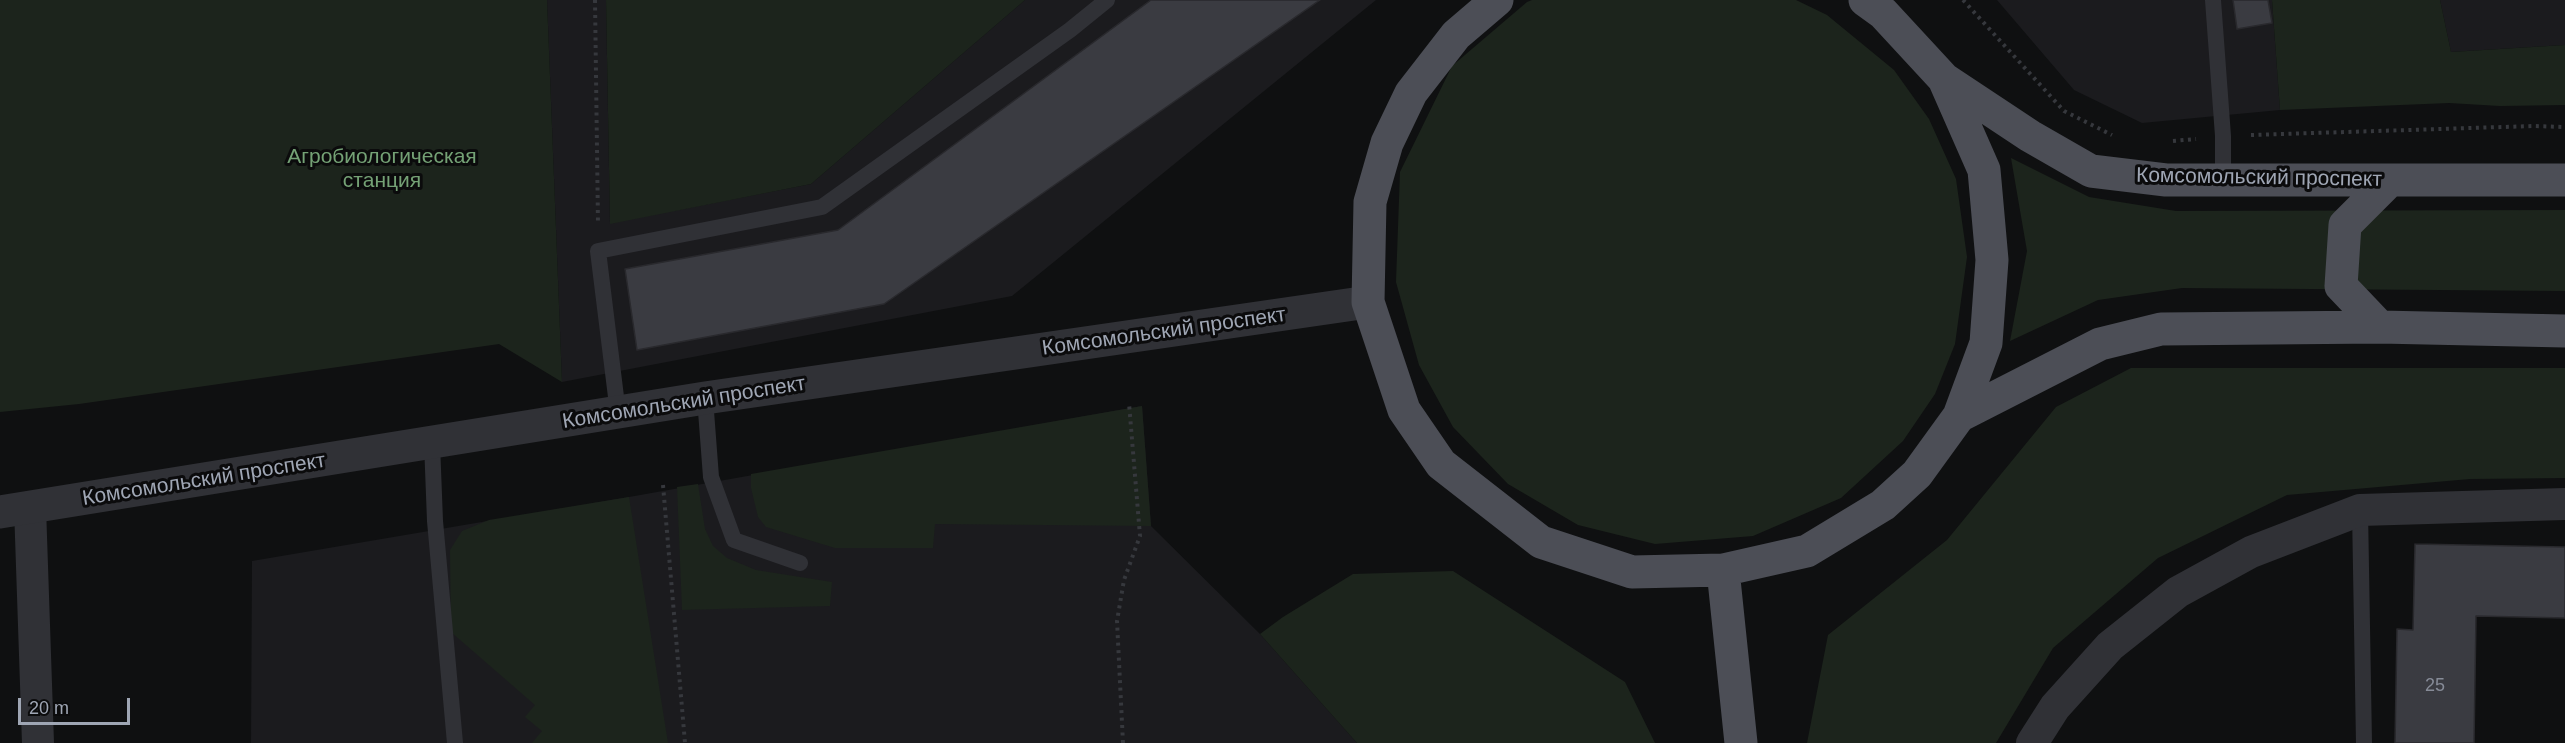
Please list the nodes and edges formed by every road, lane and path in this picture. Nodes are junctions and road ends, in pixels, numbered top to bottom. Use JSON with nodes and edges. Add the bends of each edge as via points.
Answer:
{"nodes":[{"id":1,"x":595,"y":0,"type":"edge"},
{"id":2,"x":1107,"y":0,"type":"edge"},
{"id":3,"x":1497,"y":0,"type":"edge"},
{"id":4,"x":1865,"y":0,"type":"edge"},
{"id":5,"x":2213,"y":0,"type":"edge"},
{"id":6,"x":1944,"y":79,"type":"junction"},
{"id":7,"x":2223,"y":180,"type":"junction"},
{"id":8,"x":2565,"y":180,"type":"edge"},
{"id":9,"x":2389,"y":181,"type":"junction"},
{"id":10,"x":598,"y":251,"type":"junction"},
{"id":11,"x":1368,"y":302,"type":"junction"},
{"id":12,"x":2380,"y":327,"type":"junction"},
{"id":13,"x":2565,"y":331,"type":"edge"},
{"id":14,"x":705,"y":398,"type":"junction"},
{"id":15,"x":1129,"y":403,"type":"dead end"},
{"id":16,"x":618,"y":413,"type":"junction"},
{"id":17,"x":1959,"y":416,"type":"junction"},
{"id":18,"x":432,"y":443,"type":"junction"},
{"id":19,"x":663,"y":485,"type":"dead end"},
{"id":20,"x":2565,"y":504,"type":"edge"},
{"id":21,"x":15,"y":510,"type":"edge"},
{"id":22,"x":2360,"y":510,"type":"junction"},
{"id":23,"x":800,"y":563,"type":"dead end"},
{"id":24,"x":1723,"y":570,"type":"junction"},
{"id":25,"x":38,"y":743,"type":"edge"},
{"id":26,"x":456,"y":743,"type":"edge"},
{"id":27,"x":685,"y":743,"type":"edge"},
{"id":28,"x":1123,"y":743,"type":"edge"},
{"id":29,"x":1741,"y":743,"type":"edge"},
{"id":30,"x":2032,"y":743,"type":"edge"},
{"id":31,"x":2364,"y":743,"type":"edge"}],
"edges":[{"from":1,"to":10,"type":"path"},
{"from":2,"to":10,"type":"lane","via":[[822,207]]},
{"from":3,"to":11,"type":"main road","via":[[1456,35],[1430,68],[1411,93],[1387,143],[1370,202]]},
{"from":4,"to":6,"type":"main road","via":[[1883,13]]},
{"from":5,"to":7,"type":"lane"},
{"from":6,"to":7,"type":"main road","name":"Комсомольский проспект","via":[[2091,171],[2166,180]]},
{"from":6,"to":17,"type":"main road","via":[[1984,170],[1992,260],[1986,343]]},
{"from":7,"to":9,"type":"main road","name":"Комсомольский проспект"},
{"from":8,"to":9,"type":"main road","name":"Комсомольский проспект"},
{"from":9,"to":12,"type":"main road","via":[[2345,225],[2341,286]]},
{"from":10,"to":16,"type":"lane"},
{"from":11,"to":14,"type":"street","name":"Комсомольский проспект"},
{"from":11,"to":24,"type":"main road","via":[[1404,410],[1442,464],[1541,542],[1632,572]]},
{"from":12,"to":13,"type":"main road"},
{"from":12,"to":17,"type":"main road","via":[[2161,329],[2100,344]]},
{"from":14,"to":16,"type":"street","name":"Комсомольский проспект"},
{"from":14,"to":23,"type":"lane","via":[[711,477],[734,540]]},
{"from":15,"to":28,"type":"path","via":[[1140,536],[1124,580],[1117,621]]},
{"from":16,"to":18,"type":"street","name":"Комсомольский проспект"},
{"from":17,"to":24,"type":"main road","via":[[1917,474],[1884,505],[1806,551]]},
{"from":18,"to":21,"type":"street","name":"Комсомольский проспект"},
{"from":18,"to":26,"type":"lane","via":[[435,521]]},
{"from":19,"to":27,"type":"path"},
{"from":20,"to":22,"type":"street"},
{"from":21,"to":25,"type":"street"},
{"from":22,"to":30,"type":"street","via":[[2251,552],[2178,592],[2110,646],[2055,707]]},
{"from":22,"to":31,"type":"lane"},
{"from":24,"to":29,"type":"main road"}]}
